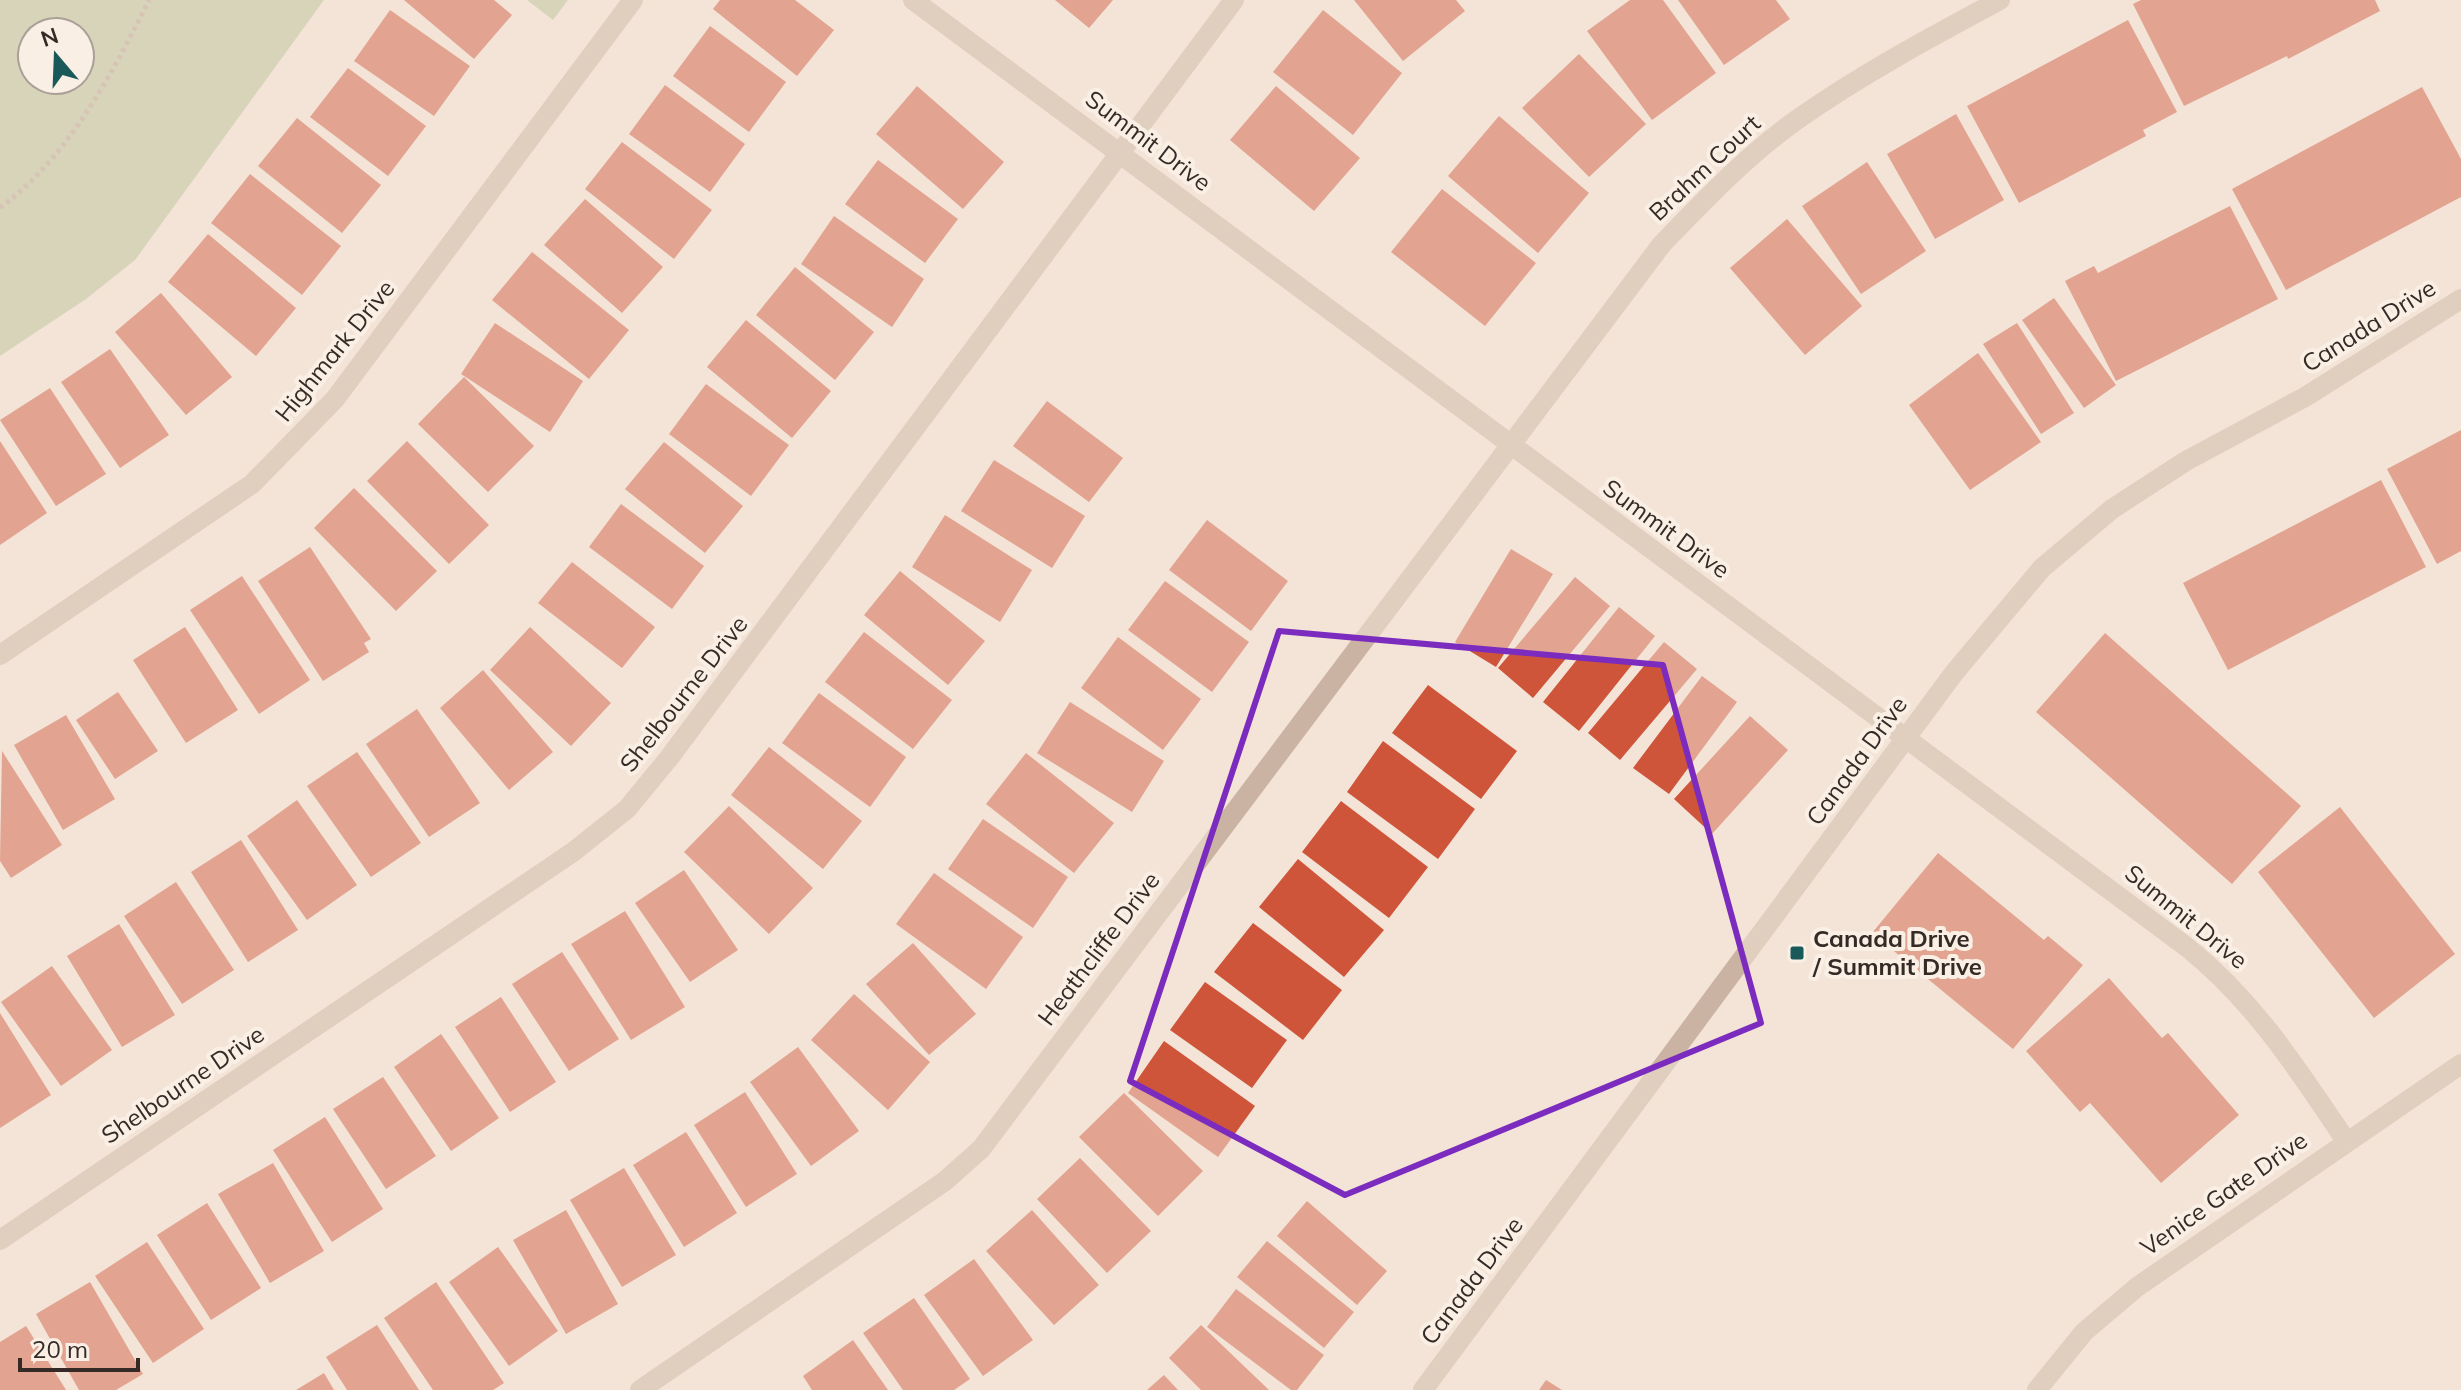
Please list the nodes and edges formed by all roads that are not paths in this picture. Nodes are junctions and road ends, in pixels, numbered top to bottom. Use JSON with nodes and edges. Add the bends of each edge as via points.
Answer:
{"nodes":[{"id":1,"x":633,"y":0,"type":"edge"},
{"id":2,"x":913,"y":0,"type":"edge"},
{"id":3,"x":1234,"y":0,"type":"edge"},
{"id":4,"x":2000,"y":0,"type":"edge"},
{"id":5,"x":1121,"y":151,"type":"junction"},
{"id":6,"x":2461,"y":299,"type":"edge"},
{"id":7,"x":1509,"y":445,"type":"junction"},
{"id":8,"x":0,"y":655,"type":"edge"},
{"id":9,"x":1906,"y":738,"type":"junction"},
{"id":10,"x":2461,"y":1064,"type":"edge"},
{"id":11,"x":2346,"y":1141,"type":"junction"},
{"id":12,"x":0,"y":1240,"type":"edge"},
{"id":13,"x":640,"y":1390,"type":"edge"},
{"id":14,"x":1423,"y":1390,"type":"edge"},
{"id":15,"x":2037,"y":1390,"type":"edge"}],
"edges":[{"from":1,"to":8,"type":"street","name":"Highmark Drive","via":[[335,399],[280,459],[252,484]]},
{"from":2,"to":5,"type":"street","name":"Summit Drive"},
{"from":3,"to":5,"type":"street","name":"Shelbourne Drive"},
{"from":4,"to":7,"type":"street","name":"Brahm Court","via":[[1872,70],[1742,164],[1662,244]]},
{"from":5,"to":7,"type":"street","name":"Summit Drive"},
{"from":5,"to":12,"type":"street","name":"Shelbourne Drive","via":[[798,589],[627,809],[573,852]]},
{"from":6,"to":9,"type":"street","name":"Canada Drive","via":[[2305,397],[2151,484],[2074,539],[2011,601]]},
{"from":7,"to":9,"type":"street","name":"Summit Drive"},
{"from":7,"to":13,"type":"street","name":"Heathcliffe Drive","via":[[981,1149],[945,1181]]},
{"from":9,"to":11,"type":"street","name":"Summit Drive","via":[[2220,973],[2276,1037]]},
{"from":9,"to":14,"type":"street","name":"Canada Drive"},
{"from":10,"to":11,"type":"street","name":"Venice Gate Drive"},
{"from":11,"to":15,"type":"street","name":"Venice Gate Drive","via":[[2137,1287],[2084,1332]]}]}
